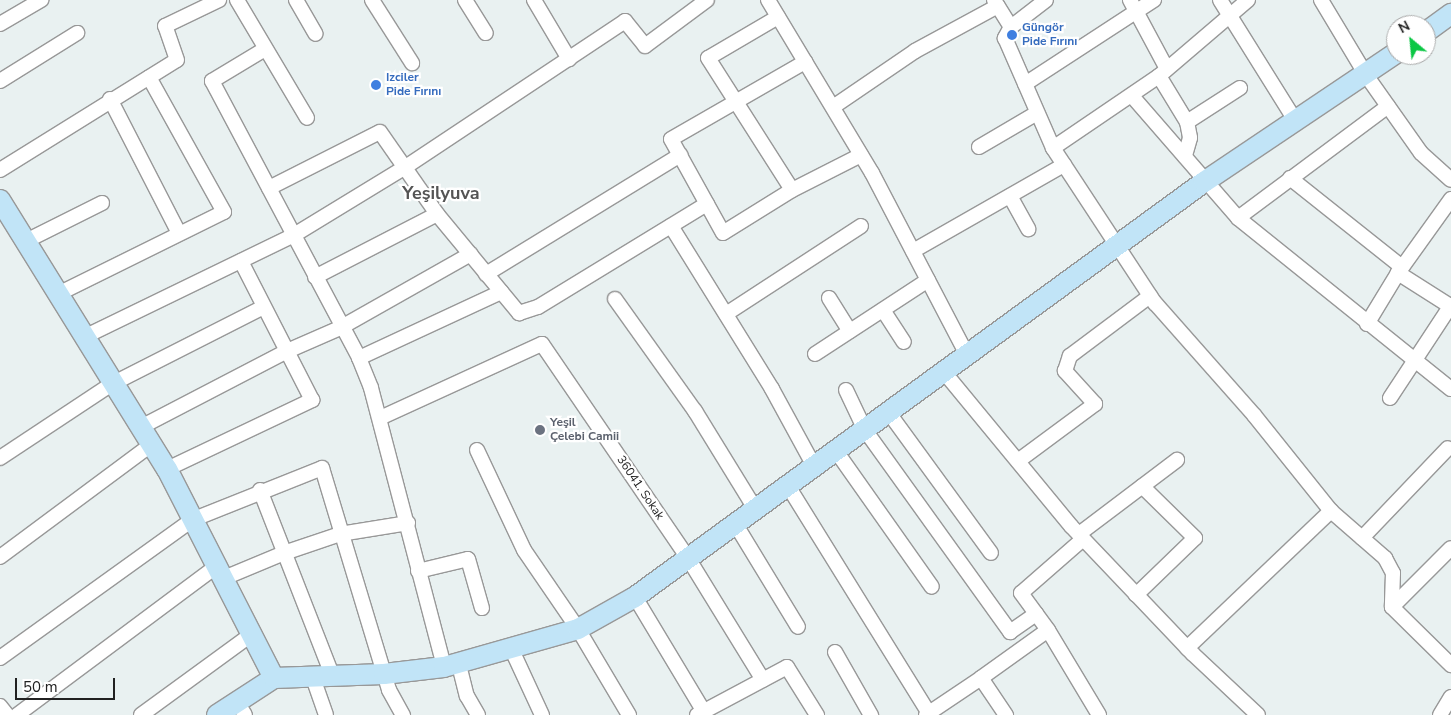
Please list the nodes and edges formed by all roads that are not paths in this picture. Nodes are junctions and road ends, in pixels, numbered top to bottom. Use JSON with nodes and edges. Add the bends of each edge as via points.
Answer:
{"nodes":[{"id":1,"x":41,"y":0,"type":"edge"},
{"id":2,"x":219,"y":0,"type":"edge"},
{"id":3,"x":237,"y":0,"type":"edge"},
{"id":4,"x":296,"y":0,"type":"edge"},
{"id":5,"x":372,"y":0,"type":"edge"},
{"id":6,"x":465,"y":0,"type":"edge"},
{"id":7,"x":534,"y":0,"type":"edge"},
{"id":8,"x":707,"y":0,"type":"edge"},
{"id":9,"x":768,"y":0,"type":"edge"},
{"id":10,"x":1046,"y":0,"type":"edge"},
{"id":11,"x":1154,"y":0,"type":"edge"},
{"id":12,"x":1220,"y":0,"type":"edge"},
{"id":13,"x":1248,"y":0,"type":"edge"},
{"id":14,"x":1321,"y":0,"type":"edge"},
{"id":15,"x":996,"y":3,"type":"edge"},
{"id":16,"x":1133,"y":5,"type":"edge"},
{"id":17,"x":1230,"y":14,"type":"junction"},
{"id":18,"x":1451,"y":14,"type":"edge"},
{"id":19,"x":778,"y":17,"type":"junction"},
{"id":20,"x":0,"y":24,"type":"edge"},
{"id":21,"x":1436,"y":25,"type":"edge"},
{"id":22,"x":1011,"y":27,"type":"junction"},
{"id":23,"x":77,"y":32,"type":"dead end"},
{"id":24,"x":486,"y":33,"type":"dead end"},
{"id":25,"x":316,"y":34,"type":"dead end"},
{"id":26,"x":265,"y":49,"type":"junction"},
{"id":27,"x":569,"y":59,"type":"junction"},
{"id":28,"x":1386,"y":60,"type":"edge"},
{"id":29,"x":805,"y":62,"type":"junction"},
{"id":30,"x":412,"y":63,"type":"dead end"},
{"id":31,"x":1163,"y":73,"type":"junction"},
{"id":32,"x":1366,"y":75,"type":"junction"},
{"id":33,"x":149,"y":77,"type":"junction"},
{"id":34,"x":0,"y":81,"type":"edge"},
{"id":35,"x":1025,"y":84,"type":"junction"},
{"id":36,"x":1240,"y":88,"type":"dead end"},
{"id":37,"x":1132,"y":96,"type":"junction"},
{"id":38,"x":110,"y":99,"type":"junction"},
{"id":39,"x":736,"y":102,"type":"junction"},
{"id":40,"x":1388,"y":106,"type":"junction"},
{"id":41,"x":832,"y":107,"type":"junction"},
{"id":42,"x":1038,"y":113,"type":"junction"},
{"id":43,"x":307,"y":118,"type":"dead end"},
{"id":44,"x":1296,"y":120,"type":"junction"},
{"id":45,"x":1187,"y":122,"type":"junction"},
{"id":46,"x":979,"y":147,"type":"dead end"},
{"id":47,"x":1053,"y":148,"type":"junction"},
{"id":48,"x":680,"y":155,"type":"junction"},
{"id":49,"x":861,"y":155,"type":"junction"},
{"id":50,"x":1184,"y":156,"type":"junction"},
{"id":51,"x":1064,"y":165,"type":"junction"},
{"id":52,"x":407,"y":166,"type":"junction"},
{"id":53,"x":0,"y":170,"type":"edge"},
{"id":54,"x":1290,"y":178,"type":"junction"},
{"id":55,"x":1451,"y":180,"type":"edge"},
{"id":56,"x":1204,"y":182,"type":"junction"},
{"id":57,"x":269,"y":188,"type":"junction"},
{"id":58,"x":792,"y":190,"type":"junction"},
{"id":59,"x":1010,"y":196,"type":"junction"},
{"id":60,"x":1451,"y":199,"type":"edge"},
{"id":61,"x":0,"y":200,"type":"edge"},
{"id":62,"x":102,"y":203,"type":"dead end"},
{"id":63,"x":707,"y":204,"type":"junction"},
{"id":64,"x":437,"y":214,"type":"junction"},
{"id":65,"x":1238,"y":218,"type":"junction"},
{"id":66,"x":6,"y":221,"type":"edge"},
{"id":67,"x":671,"y":226,"type":"junction"},
{"id":68,"x":861,"y":226,"type":"dead end"},
{"id":69,"x":1028,"y":229,"type":"dead end"},
{"id":70,"x":179,"y":233,"type":"junction"},
{"id":71,"x":294,"y":235,"type":"junction"},
{"id":72,"x":26,"y":241,"type":"junction"},
{"id":73,"x":1116,"y":245,"type":"junction"},
{"id":74,"x":913,"y":251,"type":"junction"},
{"id":75,"x":471,"y":254,"type":"junction"},
{"id":76,"x":241,"y":261,"type":"junction"},
{"id":77,"x":1400,"y":270,"type":"junction"},
{"id":78,"x":486,"y":274,"type":"junction"},
{"id":79,"x":315,"y":277,"type":"junction"},
{"id":80,"x":928,"y":280,"type":"junction"},
{"id":81,"x":501,"y":292,"type":"junction"},
{"id":82,"x":58,"y":294,"type":"junction"},
{"id":83,"x":1150,"y":296,"type":"junction"},
{"id":84,"x":829,"y":298,"type":"dead end"},
{"id":85,"x":615,"y":299,"type":"dead end"},
{"id":86,"x":1450,"y":305,"type":"edge"},
{"id":87,"x":264,"y":307,"type":"junction"},
{"id":88,"x":883,"y":310,"type":"junction"},
{"id":89,"x":726,"y":314,"type":"junction"},
{"id":90,"x":1367,"y":324,"type":"junction"},
{"id":91,"x":340,"y":328,"type":"junction"},
{"id":92,"x":850,"y":331,"type":"junction"},
{"id":93,"x":84,"y":338,"type":"junction"},
{"id":94,"x":904,"y":342,"type":"dead end"},
{"id":95,"x":286,"y":352,"type":"junction"},
{"id":96,"x":815,"y":354,"type":"dead end"},
{"id":97,"x":967,"y":356,"type":"junction"},
{"id":98,"x":359,"y":358,"type":"junction"},
{"id":99,"x":1417,"y":362,"type":"junction"},
{"id":100,"x":944,"y":372,"type":"junction"},
{"id":101,"x":112,"y":384,"type":"junction"},
{"id":102,"x":1451,"y":389,"type":"edge"},
{"id":103,"x":846,"y":390,"type":"dead end"},
{"id":104,"x":1390,"y":398,"type":"dead end"},
{"id":105,"x":889,"y":414,"type":"junction"},
{"id":106,"x":380,"y":418,"type":"junction"},
{"id":107,"x":141,"y":427,"type":"junction"},
{"id":108,"x":865,"y":430,"type":"junction"},
{"id":109,"x":151,"y":445,"type":"junction"},
{"id":110,"x":1448,"y":448,"type":"dead end"},
{"id":111,"x":477,"y":450,"type":"dead end"},
{"id":112,"x":836,"y":451,"type":"junction"},
{"id":113,"x":0,"y":458,"type":"edge"},
{"id":114,"x":1177,"y":460,"type":"dead end"},
{"id":115,"x":1018,"y":461,"type":"junction"},
{"id":116,"x":815,"y":468,"type":"junction"},
{"id":117,"x":167,"y":469,"type":"junction"},
{"id":118,"x":788,"y":486,"type":"junction"},
{"id":119,"x":1142,"y":486,"type":"junction"},
{"id":120,"x":260,"y":490,"type":"junction"},
{"id":121,"x":756,"y":510,"type":"junction"},
{"id":122,"x":1331,"y":512,"type":"junction"},
{"id":123,"x":192,"y":520,"type":"junction"},
{"id":124,"x":408,"y":524,"type":"junction"},
{"id":125,"x":736,"y":525,"type":"junction"},
{"id":126,"x":340,"y":534,"type":"junction"},
{"id":127,"x":1081,"y":537,"type":"junction"},
{"id":128,"x":1362,"y":538,"type":"junction"},
{"id":129,"x":1451,"y":548,"type":"edge"},
{"id":130,"x":284,"y":553,"type":"junction"},
{"id":131,"x":991,"y":553,"type":"dead end"},
{"id":132,"x":0,"y":557,"type":"edge"},
{"id":133,"x":688,"y":558,"type":"junction"},
{"id":134,"x":418,"y":571,"type":"junction"},
{"id":135,"x":220,"y":572,"type":"junction"},
{"id":136,"x":932,"y":587,"type":"dead end"},
{"id":137,"x":1136,"y":595,"type":"junction"},
{"id":138,"x":635,"y":597,"type":"junction"},
{"id":139,"x":1392,"y":607,"type":"junction"},
{"id":140,"x":482,"y":608,"type":"dead end"},
{"id":141,"x":1036,"y":614,"type":"junction"},
{"id":142,"x":798,"y":627,"type":"dead end"},
{"id":143,"x":578,"y":629,"type":"junction"},
{"id":144,"x":1048,"y":630,"type":"junction"},
{"id":145,"x":252,"y":634,"type":"junction"},
{"id":146,"x":510,"y":648,"type":"junction"},
{"id":147,"x":1187,"y":648,"type":"junction"},
{"id":148,"x":835,"y":652,"type":"dead end"},
{"id":149,"x":0,"y":658,"type":"edge"},
{"id":150,"x":1451,"y":665,"type":"edge"},
{"id":151,"x":452,"y":666,"type":"junction"},
{"id":152,"x":384,"y":674,"type":"junction"},
{"id":153,"x":312,"y":675,"type":"junction"},
{"id":154,"x":332,"y":675,"type":"junction"},
{"id":155,"x":274,"y":678,"type":"junction"},
{"id":156,"x":981,"y":678,"type":"junction"},
{"id":157,"x":763,"y":680,"type":"junction"},
{"id":158,"x":1451,"y":697,"type":"edge"},
{"id":159,"x":0,"y":706,"type":"edge"},
{"id":160,"x":241,"y":708,"type":"edge"},
{"id":161,"x":700,"y":713,"type":"edge"},
{"id":162,"x":927,"y":714,"type":"edge"},
{"id":163,"x":7,"y":715,"type":"edge"},
{"id":164,"x":17,"y":715,"type":"edge"},
{"id":165,"x":141,"y":715,"type":"edge"},
{"id":166,"x":217,"y":715,"type":"edge"},
{"id":167,"x":326,"y":715,"type":"edge"},
{"id":168,"x":404,"y":715,"type":"edge"},
{"id":169,"x":478,"y":715,"type":"edge"},
{"id":170,"x":542,"y":715,"type":"edge"},
{"id":171,"x":629,"y":715,"type":"edge"},
{"id":172,"x":817,"y":715,"type":"edge"},
{"id":173,"x":871,"y":715,"type":"edge"},
{"id":174,"x":1006,"y":715,"type":"edge"},
{"id":175,"x":1099,"y":715,"type":"edge"},
{"id":176,"x":1258,"y":715,"type":"edge"},
{"id":177,"x":1440,"y":715,"type":"edge"}],
"edges":[{"from":1,"to":20,"type":"street"},
{"from":2,"to":33,"type":"street","via":[[165,26],[177,60]]},
{"from":3,"to":26,"type":"street"},
{"from":4,"to":25,"type":"street"},
{"from":5,"to":30,"type":"street"},
{"from":6,"to":24,"type":"street"},
{"from":7,"to":27,"type":"street"},
{"from":8,"to":27,"type":"street","via":[[645,46],[625,21]]},
{"from":9,"to":19,"type":"street"},
{"from":10,"to":22,"type":"street"},
{"from":11,"to":16,"type":"street"},
{"from":12,"to":17,"type":"street"},
{"from":13,"to":17,"type":"street"},
{"from":14,"to":32,"type":"street"},
{"from":15,"to":22,"type":"street"},
{"from":15,"to":41,"type":"street","via":[[915,51]]},
{"from":16,"to":31,"type":"street"},
{"from":16,"to":35,"type":"street"},
{"from":17,"to":31,"type":"street"},
{"from":17,"to":44,"type":"street"},
{"from":18,"to":21,"type":"main road"},
{"from":19,"to":29,"type":"street"},
{"from":19,"to":39,"type":"street","via":[[708,58]]},
{"from":22,"to":35,"type":"street","via":[[1006,38]]},
{"from":23,"to":34,"type":"street"},
{"from":26,"to":43,"type":"street"},
{"from":26,"to":57,"type":"street","via":[[212,81]]},
{"from":27,"to":52,"type":"street"},
{"from":28,"to":32,"type":"main road"},
{"from":29,"to":39,"type":"street"},
{"from":29,"to":41,"type":"street"},
{"from":31,"to":37,"type":"street"},
{"from":31,"to":45,"type":"street"},
{"from":32,"to":40,"type":"street"},
{"from":32,"to":44,"type":"main road"},
{"from":33,"to":38,"type":"street"},
{"from":33,"to":70,"type":"street","via":[[224,212]]},
{"from":35,"to":42,"type":"street"},
{"from":36,"to":45,"type":"street"},
{"from":37,"to":47,"type":"street"},
{"from":37,"to":50,"type":"street"},
{"from":38,"to":53,"type":"street"},
{"from":38,"to":70,"type":"street"},
{"from":39,"to":48,"type":"street","via":[[671,139]]},
{"from":39,"to":58,"type":"street"},
{"from":40,"to":54,"type":"street"},
{"from":40,"to":55,"type":"street","via":[[1421,153]]},
{"from":41,"to":49,"type":"street"},
{"from":42,"to":46,"type":"street"},
{"from":42,"to":47,"type":"street"},
{"from":44,"to":56,"type":"main road"},
{"from":45,"to":50,"type":"street","via":[[1190,138]]},
{"from":47,"to":51,"type":"street"},
{"from":48,"to":63,"type":"street"},
{"from":48,"to":78,"type":"street"},
{"from":49,"to":58,"type":"street"},
{"from":49,"to":74,"type":"street"},
{"from":50,"to":56,"type":"street"},
{"from":51,"to":59,"type":"street"},
{"from":51,"to":73,"type":"street"},
{"from":52,"to":57,"type":"street","via":[[380,132]]},
{"from":52,"to":64,"type":"street"},
{"from":52,"to":71,"type":"street"},
{"from":54,"to":65,"type":"street"},
{"from":54,"to":77,"type":"street"},
{"from":56,"to":65,"type":"street"},
{"from":56,"to":73,"type":"main road"},
{"from":57,"to":71,"type":"street"},
{"from":58,"to":63,"type":"street","via":[[723,233]]},
{"from":59,"to":69,"type":"street"},
{"from":59,"to":74,"type":"street"},
{"from":60,"to":77,"type":"street"},
{"from":61,"to":66,"type":"main road"},
{"from":62,"to":72,"type":"street"},
{"from":63,"to":67,"type":"street"},
{"from":64,"to":75,"type":"street"},
{"from":64,"to":79,"type":"street"},
{"from":65,"to":90,"type":"street"},
{"from":66,"to":72,"type":"main road"},
{"from":67,"to":81,"type":"street","via":[[538,307],[519,313]]},
{"from":67,"to":89,"type":"street"},
{"from":68,"to":89,"type":"street"},
{"from":70,"to":82,"type":"street"},
{"from":71,"to":76,"type":"street"},
{"from":71,"to":79,"type":"street"},
{"from":72,"to":82,"type":"main road"},
{"from":73,"to":83,"type":"street"},
{"from":73,"to":97,"type":"main road"},
{"from":74,"to":80,"type":"street"},
{"from":75,"to":78,"type":"street"},
{"from":75,"to":91,"type":"street"},
{"from":76,"to":87,"type":"street"},
{"from":76,"to":93,"type":"street"},
{"from":77,"to":86,"type":"street"},
{"from":77,"to":90,"type":"street"},
{"from":78,"to":81,"type":"street"},
{"from":79,"to":91,"type":"street"},
{"from":80,"to":88,"type":"street"},
{"from":80,"to":97,"type":"street"},
{"from":81,"to":98,"type":"street"},
{"from":82,"to":93,"type":"main road"},
{"from":83,"to":115,"type":"street","via":[[1070,356],[1065,371],[1095,404]]},
{"from":83,"to":122,"type":"street","via":[[1254,414]]},
{"from":84,"to":92,"type":"street"},
{"from":85,"to":121,"type":"street","via":[[695,411]]},
{"from":86,"to":99,"type":"street"},
{"from":87,"to":95,"type":"street"},
{"from":87,"to":101,"type":"street"},
{"from":88,"to":92,"type":"street"},
{"from":88,"to":94,"type":"street"},
{"from":89,"to":116,"type":"street"},
{"from":90,"to":99,"type":"street"},
{"from":91,"to":95,"type":"street"},
{"from":91,"to":98,"type":"street"},
{"from":92,"to":96,"type":"street"},
{"from":93,"to":101,"type":"main road"},
{"from":95,"to":107,"type":"street"},
{"from":95,"to":117,"type":"street","via":[[312,400]]},
{"from":97,"to":100,"type":"main road"},
{"from":98,"to":106,"type":"street"},
{"from":99,"to":102,"type":"street"},
{"from":99,"to":104,"type":"street"},
{"from":100,"to":105,"type":"main road"},
{"from":100,"to":115,"type":"street"},
{"from":101,"to":107,"type":"main road"},
{"from":101,"to":113,"type":"street"},
{"from":103,"to":108,"type":"street"},
{"from":105,"to":108,"type":"main road"},
{"from":105,"to":131,"type":"street"},
{"from":106,"to":124,"type":"street"},
{"from":106,"to":133,"type":"street","name":"36041. Sokak","via":[[542,344]]},
{"from":107,"to":109,"type":"main road"},
{"from":108,"to":112,"type":"main road"},
{"from":108,"to":141,"type":"street","via":[[1010,632]]},
{"from":109,"to":117,"type":"main road"},
{"from":109,"to":132,"type":"street"},
{"from":110,"to":128,"type":"street"},
{"from":111,"to":143,"type":"street","via":[[524,550]]},
{"from":112,"to":116,"type":"main road"},
{"from":112,"to":136,"type":"street"},
{"from":114,"to":119,"type":"street"},
{"from":115,"to":127,"type":"street"},
{"from":116,"to":118,"type":"main road"},
{"from":117,"to":123,"type":"main road"},
{"from":118,"to":121,"type":"main road"},
{"from":118,"to":162,"type":"street"},
{"from":119,"to":127,"type":"street"},
{"from":119,"to":137,"type":"street","via":[[1195,538]]},
{"from":120,"to":123,"type":"street"},
{"from":120,"to":126,"type":"street","via":[[322,468]]},
{"from":120,"to":130,"type":"street"},
{"from":121,"to":125,"type":"main road"},
{"from":122,"to":128,"type":"street"},
{"from":122,"to":147,"type":"street"},
{"from":123,"to":135,"type":"main road"},
{"from":123,"to":149,"type":"street"},
{"from":124,"to":126,"type":"street"},
{"from":124,"to":134,"type":"street"},
{"from":125,"to":133,"type":"main road"},
{"from":125,"to":142,"type":"street"},
{"from":126,"to":130,"type":"street"},
{"from":126,"to":152,"type":"street"},
{"from":127,"to":137,"type":"street"},
{"from":127,"to":141,"type":"street","via":[[1023,589],[1021,593]]},
{"from":128,"to":139,"type":"street","via":[[1385,558],[1393,573]]},
{"from":129,"to":139,"type":"street"},
{"from":130,"to":135,"type":"street"},
{"from":130,"to":154,"type":"street"},
{"from":133,"to":138,"type":"main road"},
{"from":133,"to":157,"type":"street","name":"36041. Sokak"},
{"from":134,"to":140,"type":"street","via":[[468,559]]},
{"from":134,"to":151,"type":"street"},
{"from":135,"to":145,"type":"main road"},
{"from":135,"to":164,"type":"street"},
{"from":137,"to":147,"type":"street"},
{"from":138,"to":143,"type":"main road"},
{"from":138,"to":161,"type":"street"},
{"from":139,"to":150,"type":"street"},
{"from":141,"to":144,"type":"street"},
{"from":143,"to":146,"type":"main road"},
{"from":143,"to":171,"type":"street"},
{"from":144,"to":156,"type":"street"},
{"from":144,"to":175,"type":"street"},
{"from":145,"to":155,"type":"main road"},
{"from":145,"to":165,"type":"street"},
{"from":146,"to":151,"type":"main road"},
{"from":146,"to":170,"type":"street"},
{"from":147,"to":176,"type":"street"},
{"from":148,"to":173,"type":"street"},
{"from":151,"to":152,"type":"main road"},
{"from":151,"to":169,"type":"street"},
{"from":152,"to":154,"type":"main road"},
{"from":152,"to":168,"type":"street","via":[[389,690]]},
{"from":153,"to":154,"type":"main road"},
{"from":153,"to":155,"type":"main road"},
{"from":153,"to":167,"type":"street"},
{"from":155,"to":160,"type":"main road"},
{"from":156,"to":162,"type":"street"},
{"from":156,"to":174,"type":"street"},
{"from":157,"to":161,"type":"street"},
{"from":157,"to":172,"type":"street","via":[[787,667]]},
{"from":158,"to":177,"type":"street"},
{"from":159,"to":163,"type":"street"},
{"from":160,"to":166,"type":"main road"}]}
